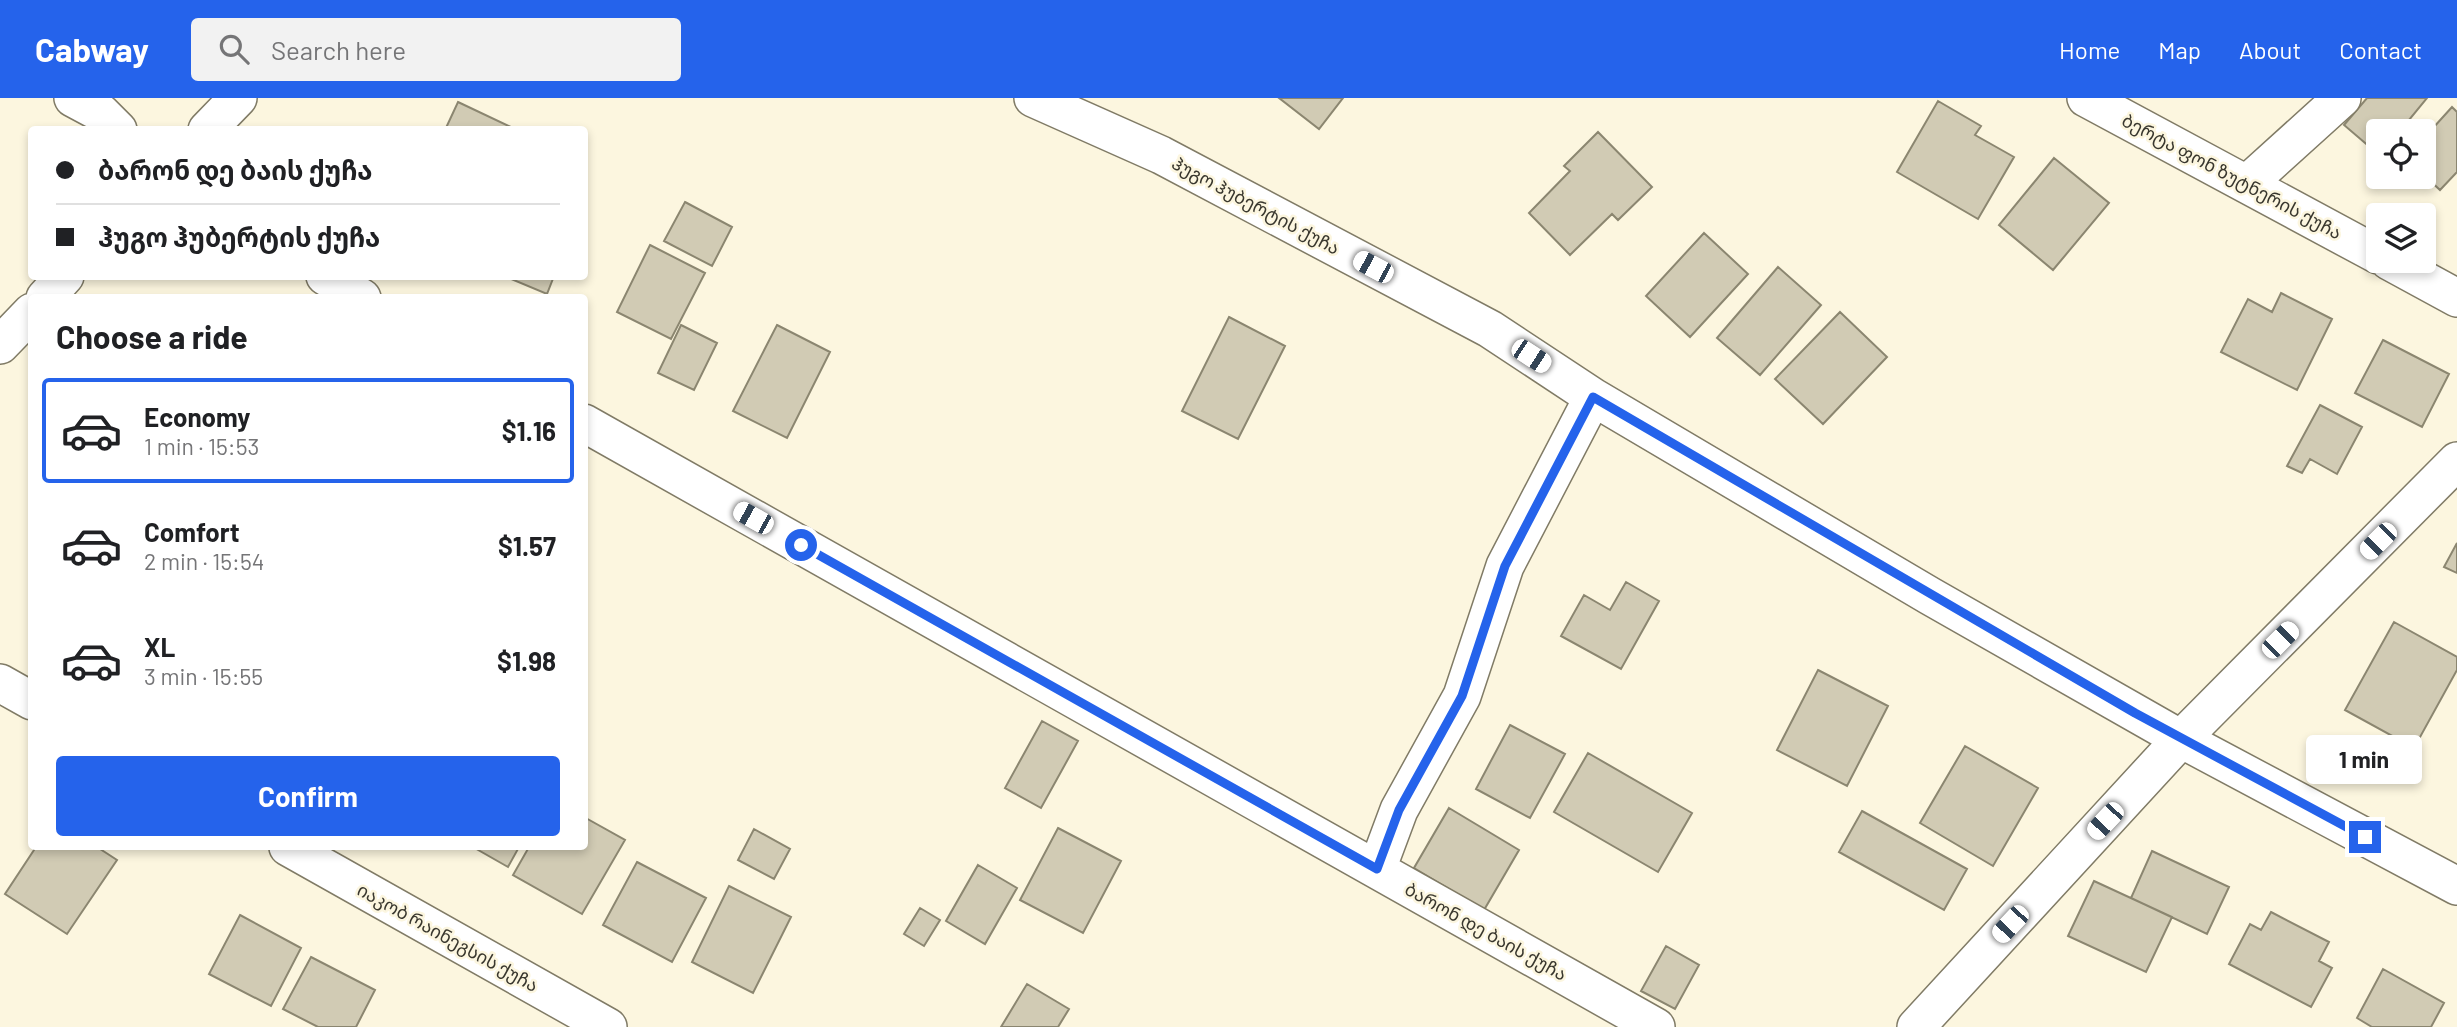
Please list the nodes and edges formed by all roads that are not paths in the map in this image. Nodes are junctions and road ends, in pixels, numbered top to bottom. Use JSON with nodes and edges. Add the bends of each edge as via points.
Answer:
{"nodes":[{"id":1,"x":73,"y":98,"type":"edge"},
{"id":2,"x":238,"y":98,"type":"edge"},
{"id":3,"x":1033,"y":98,"type":"edge"},
{"id":4,"x":2086,"y":98,"type":"edge"},
{"id":5,"x":2342,"y":98,"type":"edge"},
{"id":6,"x":114,"y":126,"type":"edge"},
{"id":7,"x":211,"y":126,"type":"edge"},
{"id":8,"x":2248,"y":183,"type":"junction"},
{"id":9,"x":2366,"y":248,"type":"edge"},
{"id":10,"x":2411,"y":273,"type":"edge"},
{"id":11,"x":61,"y":280,"type":"edge"},
{"id":12,"x":331,"y":280,"type":"edge"},
{"id":13,"x":49,"y":294,"type":"edge"},
{"id":14,"x":355,"y":294,"type":"edge"},
{"id":15,"x":2457,"y":298,"type":"edge"},
{"id":16,"x":28,"y":316,"type":"edge"},
{"id":17,"x":0,"y":345,"type":"edge"},
{"id":18,"x":1593,"y":397,"type":"junction"},
{"id":19,"x":588,"y":425,"type":"edge"},
{"id":20,"x":2457,"y":461,"type":"edge"},
{"id":21,"x":0,"y":683,"type":"edge"},
{"id":22,"x":28,"y":699,"type":"edge"},
{"id":23,"x":2181,"y":739,"type":"junction"},
{"id":24,"x":293,"y":850,"type":"edge"},
{"id":25,"x":1377,"y":869,"type":"junction"},
{"id":26,"x":2457,"y":886,"type":"edge"},
{"id":27,"x":608,"y":1027,"type":"edge"},
{"id":28,"x":1657,"y":1027,"type":"edge"},
{"id":29,"x":1916,"y":1027,"type":"edge"}],
"edges":[{"from":1,"to":6,"type":"street"},
{"from":2,"to":7,"type":"street"},
{"from":3,"to":18,"type":"street","name":"ჰუგო ჰუბერტის ქუჩა","via":[[1161,155],[1478,323]]},
{"from":4,"to":8,"type":"street","name":"ბერტა ფონ ზუტნერის ქუჩა"},
{"from":5,"to":8,"type":"street"},
{"from":8,"to":9,"type":"street","name":"ბერტა ფონ ზუტნერის ქუჩა"},
{"from":10,"to":15,"type":"street"},
{"from":11,"to":13,"type":"street"},
{"from":12,"to":14,"type":"street"},
{"from":16,"to":17,"type":"street"},
{"from":18,"to":23,"type":"street","name":"ჰუგო ჰუბერტის ქუჩა"},
{"from":18,"to":25,"type":"street","via":[[1505,566],[1462,696],[1399,810]]},
{"from":19,"to":25,"type":"street","name":"ბარონ დე ბაის ქუჩა"},
{"from":20,"to":23,"type":"street"},
{"from":21,"to":22,"type":"street"},
{"from":23,"to":26,"type":"street","name":"ჰუგო ჰუბერტის ქუჩა"},
{"from":23,"to":29,"type":"street"},
{"from":24,"to":27,"type":"street","name":"იაკობ რაინეგსის ქუჩა"},
{"from":25,"to":28,"type":"street","name":"ბარონ დე ბაის ქუჩა"}]}
